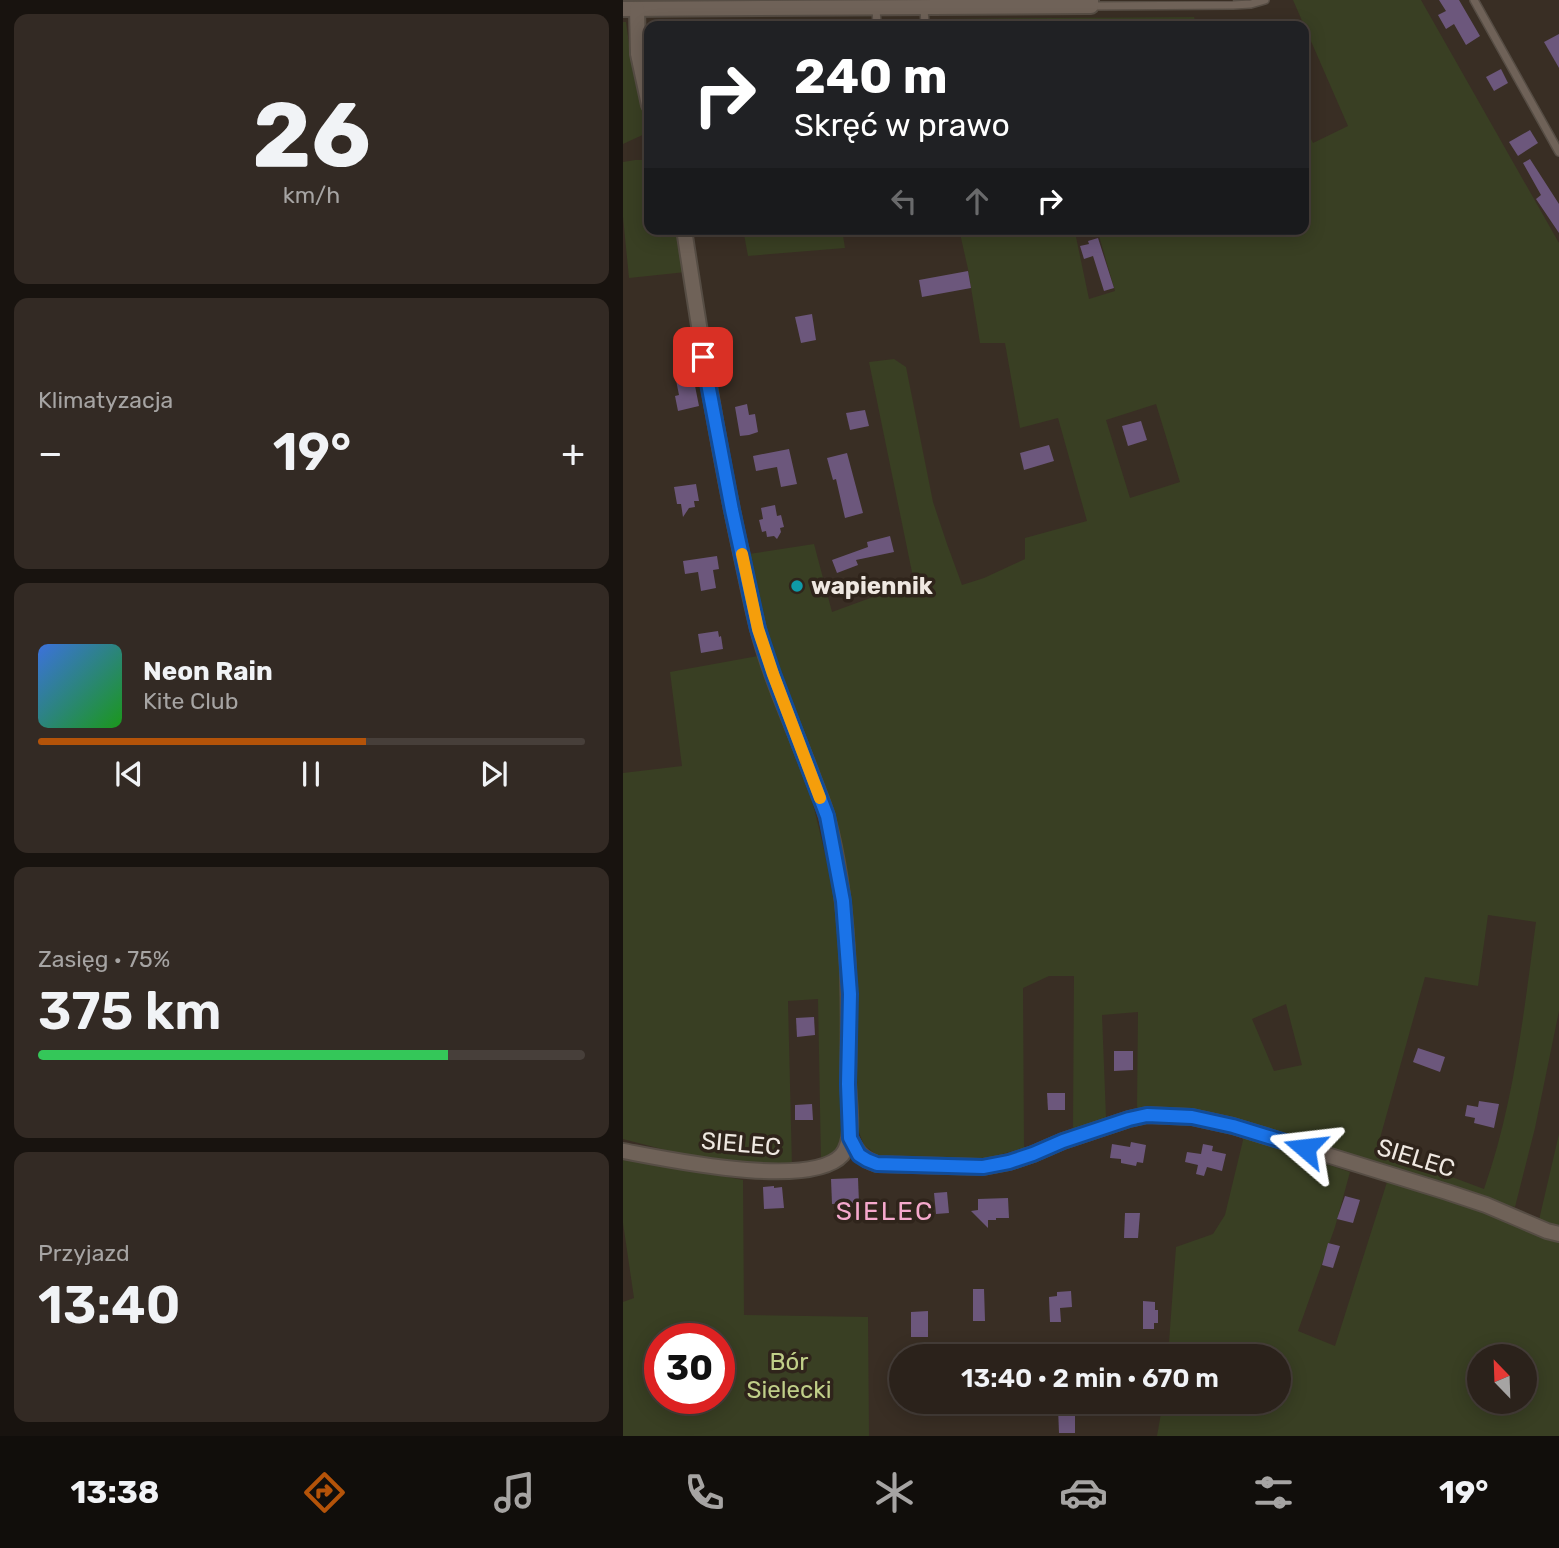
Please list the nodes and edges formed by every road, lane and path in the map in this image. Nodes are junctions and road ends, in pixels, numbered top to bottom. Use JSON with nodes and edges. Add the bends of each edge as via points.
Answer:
{"nodes":[{"id":1,"x":1265,"y":0,"type":"edge"},
{"id":2,"x":1474,"y":0,"type":"edge"},
{"id":3,"x":1091,"y":3,"type":"edge"},
{"id":4,"x":876,"y":7,"type":"junction"},
{"id":5,"x":924,"y":7,"type":"junction"},
{"id":6,"x":630,"y":9,"type":"edge"},
{"id":7,"x":877,"y":21,"type":"edge"},
{"id":8,"x":925,"y":21,"type":"edge"},
{"id":9,"x":644,"y":82,"type":"edge"},
{"id":10,"x":1559,"y":152,"type":"edge"},
{"id":11,"x":685,"y":235,"type":"edge"},
{"id":12,"x":850,"y":1138,"type":"junction"},
{"id":13,"x":623,"y":1151,"type":"edge"},
{"id":14,"x":1559,"y":1234,"type":"edge"}],
"edges":[{"from":1,"to":3,"type":"lane","via":[[1233,5]]},
{"from":2,"to":10,"type":"lane"},
{"from":3,"to":5,"type":"street"},
{"from":4,"to":5,"type":"street"},
{"from":4,"to":6,"type":"street"},
{"from":4,"to":7,"type":"lane"},
{"from":5,"to":8,"type":"lane"},
{"from":6,"to":9,"type":"street"},
{"from":11,"to":12,"type":"street","via":[[703,357],[758,629],[827,816],[843,901],[850,994]]},
{"from":12,"to":13,"type":"street","name":"SIELEC","via":[[832,1162],[787,1171],[760,1172]]},
{"from":12,"to":14,"type":"street","name":"SIELEC","via":[[859,1155],[877,1164],[983,1167],[1129,1119],[1192,1117],[1447,1192]]}]}
